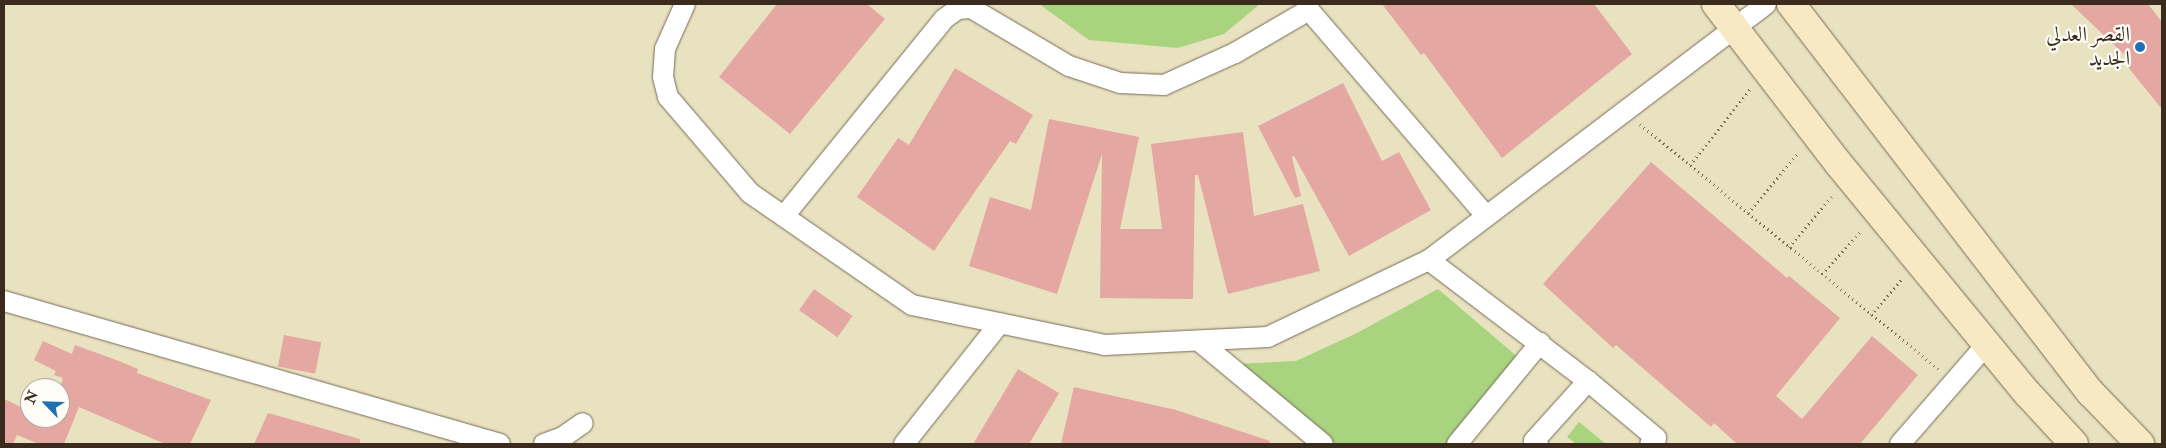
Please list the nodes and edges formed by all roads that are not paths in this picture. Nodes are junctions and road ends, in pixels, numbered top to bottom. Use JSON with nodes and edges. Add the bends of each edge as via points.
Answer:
{"nodes":[{"id":1,"x":685,"y":4,"type":"edge"},
{"id":2,"x":1716,"y":4,"type":"edge"},
{"id":3,"x":1766,"y":4,"type":"edge"},
{"id":4,"x":1791,"y":4,"type":"edge"},
{"id":5,"x":1308,"y":7,"type":"edge"},
{"id":6,"x":1734,"y":28,"type":"junction"},
{"id":7,"x":784,"y":216,"type":"junction"},
{"id":8,"x":1486,"y":216,"type":"junction"},
{"id":9,"x":1429,"y":260,"type":"junction"},
{"id":10,"x":6,"y":307,"type":"edge"},
{"id":11,"x":1000,"y":323,"type":"junction"},
{"id":12,"x":1199,"y":341,"type":"junction"},
{"id":13,"x":1540,"y":343,"type":"junction"},
{"id":14,"x":1987,"y":344,"type":"junction"},
{"id":15,"x":1588,"y":381,"type":"junction"},
{"id":16,"x":584,"y":423,"type":"dead end"},
{"id":17,"x":500,"y":444,"type":"edge"},
{"id":18,"x":544,"y":444,"type":"edge"},
{"id":19,"x":904,"y":444,"type":"edge"},
{"id":20,"x":1323,"y":444,"type":"edge"},
{"id":21,"x":1457,"y":444,"type":"edge"},
{"id":22,"x":1538,"y":444,"type":"edge"},
{"id":23,"x":1650,"y":444,"type":"edge"},
{"id":24,"x":1900,"y":444,"type":"edge"},
{"id":25,"x":2074,"y":444,"type":"edge"},
{"id":26,"x":2140,"y":444,"type":"edge"}],
"edges":[{"from":1,"to":7,"type":"street","via":[[665,49],[663,78],[668,97],[750,193]]},
{"from":2,"to":6,"type":"street"},
{"from":3,"to":6,"type":"street"},
{"from":4,"to":26,"type":"street","via":[[2091,393]]},
{"from":5,"to":7,"type":"street","via":[[1235,53],[1164,85],[1120,83],[1070,66],[982,12],[958,9],[944,19]]},
{"from":5,"to":8,"type":"street"},
{"from":6,"to":8,"type":"street"},
{"from":6,"to":14,"type":"street","via":[[1838,163]]},
{"from":7,"to":11,"type":"street","via":[[912,305]]},
{"from":8,"to":9,"type":"street"},
{"from":9,"to":12,"type":"street","via":[[1268,337]]},
{"from":9,"to":13,"type":"street"},
{"from":10,"to":17,"type":"street"},
{"from":11,"to":12,"type":"street","via":[[1105,345]]},
{"from":11,"to":19,"type":"street"},
{"from":12,"to":20,"type":"street"},
{"from":13,"to":15,"type":"street"},
{"from":13,"to":21,"type":"street"},
{"from":14,"to":24,"type":"street"},
{"from":14,"to":25,"type":"street"},
{"from":15,"to":22,"type":"street","via":[[1534,441]]},
{"from":15,"to":23,"type":"street","via":[[1656,438]]},
{"from":16,"to":18,"type":"street","via":[[563,437]]}]}
